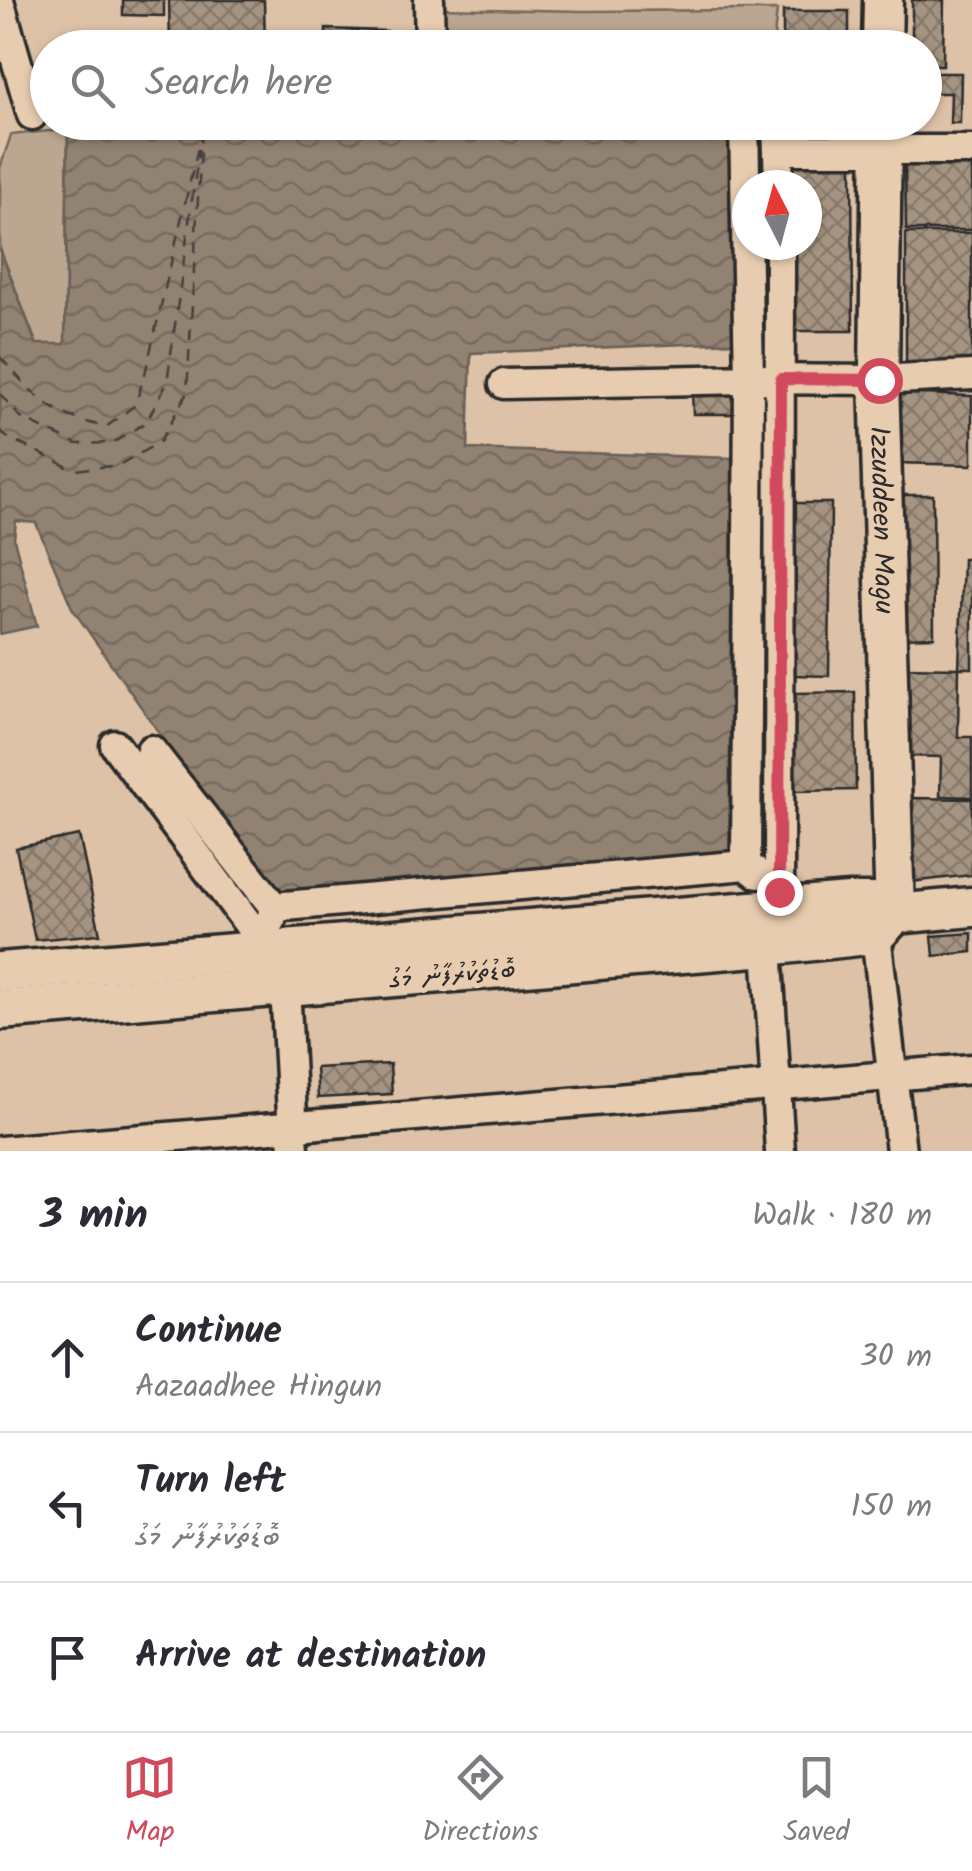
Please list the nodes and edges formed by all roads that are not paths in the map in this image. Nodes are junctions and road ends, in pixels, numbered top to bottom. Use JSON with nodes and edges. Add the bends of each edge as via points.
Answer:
{"nodes":[{"id":1,"x":429,"y":0,"type":"edge"},
{"id":2,"x":883,"y":0,"type":"edge"},
{"id":3,"x":0,"y":4,"type":"edge"},
{"id":4,"x":430,"y":30,"type":"edge"},
{"id":5,"x":882,"y":30,"type":"edge"},
{"id":6,"x":30,"y":108,"type":"edge"},
{"id":7,"x":744,"y":140,"type":"edge"},
{"id":8,"x":778,"y":140,"type":"edge"},
{"id":9,"x":881,"y":140,"type":"edge"},
{"id":10,"x":907,"y":140,"type":"edge"},
{"id":11,"x":972,"y":150,"type":"edge"},
{"id":12,"x":779,"y":170,"type":"edge"},
{"id":13,"x":780,"y":260,"type":"edge"},
{"id":14,"x":972,"y":375,"type":"edge"},
{"id":15,"x":749,"y":379,"type":"junction"},
{"id":16,"x":781,"y":379,"type":"junction"},
{"id":17,"x":879,"y":380,"type":"junction"},
{"id":18,"x":504,"y":384,"type":"dead end"},
{"id":19,"x":115,"y":745,"type":"dead end"},
{"id":20,"x":151,"y":750,"type":"dead end"},
{"id":21,"x":746,"y":865,"type":"junction"},
{"id":22,"x":274,"y":906,"type":"junction"},
{"id":23,"x":972,"y":906,"type":"edge"},
{"id":24,"x":772,"y":914,"type":"junction"},
{"id":25,"x":886,"y":924,"type":"junction"},
{"id":26,"x":265,"y":944,"type":"junction"},
{"id":27,"x":0,"y":972,"type":"edge"},
{"id":28,"x":286,"y":986,"type":"junction"},
{"id":29,"x":0,"y":1010,"type":"edge"},
{"id":30,"x":972,"y":1069,"type":"edge"},
{"id":31,"x":894,"y":1076,"type":"junction"},
{"id":32,"x":776,"y":1086,"type":"junction"},
{"id":33,"x":294,"y":1138,"type":"edge"},
{"id":34,"x":1,"y":1151,"type":"edge"},
{"id":35,"x":780,"y":1151,"type":"edge"},
{"id":36,"x":901,"y":1151,"type":"edge"}],
"edges":[{"from":1,"to":4,"type":"street"},
{"from":2,"to":5,"type":"main road"},
{"from":3,"to":6,"type":"street"},
{"from":7,"to":15,"type":"street"},
{"from":8,"to":12,"type":"street"},
{"from":9,"to":17,"type":"main road","name":"Izzuddeen Magu"},
{"from":10,"to":11,"type":"street"},
{"from":13,"to":16,"type":"street"},
{"from":14,"to":17,"type":"street"},
{"from":15,"to":16,"type":"street"},
{"from":15,"to":18,"type":"street"},
{"from":15,"to":21,"type":"street"},
{"from":16,"to":17,"type":"street"},
{"from":16,"to":24,"type":"street"},
{"from":17,"to":25,"type":"main road","name":"Izzuddeen Magu"},
{"from":19,"to":26,"type":"street"},
{"from":20,"to":22,"type":"street"},
{"from":21,"to":22,"type":"street"},
{"from":21,"to":24,"type":"street"},
{"from":22,"to":26,"type":"street"},
{"from":23,"to":25,"type":"main road","name":"ބޮޑުތަކުރުފާނު މަގު"},
{"from":24,"to":25,"type":"main road","name":"ބޮޑުތަކުރުފާނު މަގު","via":[[873,903]]},
{"from":24,"to":26,"type":"main road","name":"ބޮޑުތަކުރުފާނު މަގު"},
{"from":24,"to":28,"type":"main road","name":"ބޮޑުތަކުރުފާނު މަގު"},
{"from":24,"to":32,"type":"street"},
{"from":25,"to":31,"type":"street"},
{"from":26,"to":27,"type":"main road","name":"ބޮޑުތަކުރުފާނު މަގު"},
{"from":26,"to":28,"type":"street"},
{"from":28,"to":29,"type":"main road","name":"ބޮޑުތަކުރުފާނު މަގު"},
{"from":28,"to":33,"type":"street"},
{"from":30,"to":31,"type":"street"},
{"from":31,"to":32,"type":"street"},
{"from":31,"to":36,"type":"street"},
{"from":32,"to":33,"type":"street"},
{"from":32,"to":35,"type":"street"},
{"from":33,"to":34,"type":"street"}]}
